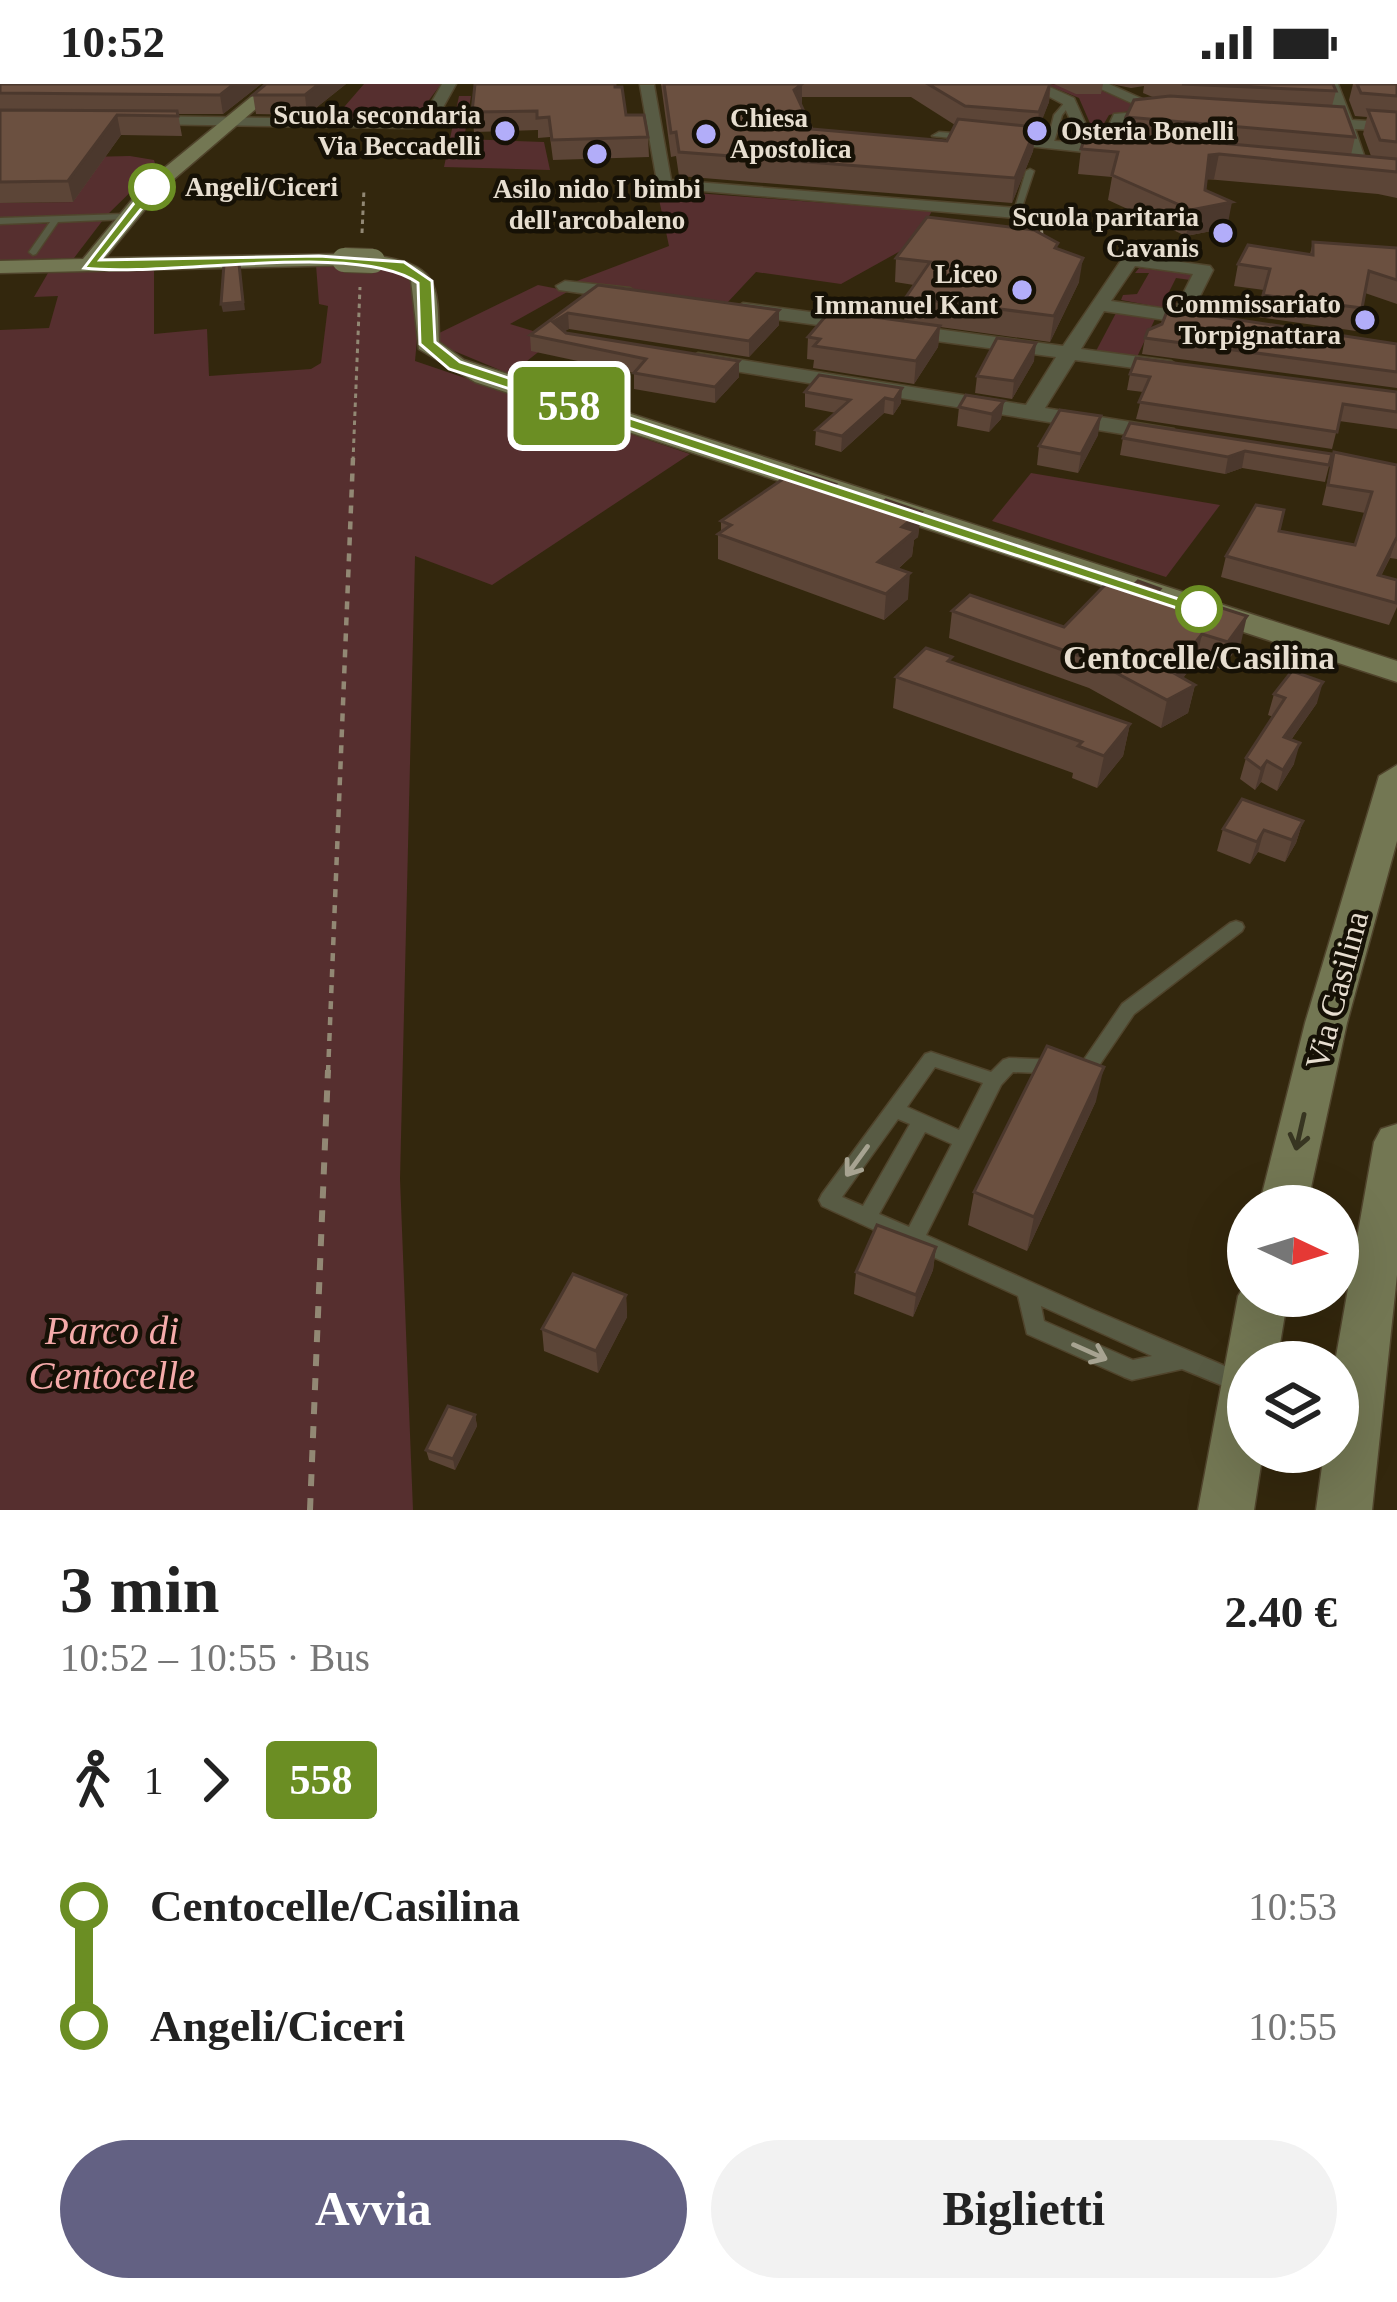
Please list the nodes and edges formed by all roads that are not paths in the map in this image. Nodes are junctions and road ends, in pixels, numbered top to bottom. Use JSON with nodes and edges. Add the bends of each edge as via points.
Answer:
{"nodes":[{"id":1,"x":276,"y":84,"type":"edge"},
{"id":2,"x":449,"y":84,"type":"edge"},
{"id":3,"x":631,"y":84,"type":"edge"},
{"id":4,"x":1032,"y":84,"type":"edge"},
{"id":5,"x":1096,"y":84,"type":"edge"},
{"id":6,"x":668,"y":85,"type":"edge"},
{"id":7,"x":1332,"y":87,"type":"edge"},
{"id":8,"x":648,"y":88,"type":"edge"},
{"id":9,"x":1354,"y":92,"type":"edge"},
{"id":10,"x":1069,"y":101,"type":"junction"},
{"id":11,"x":1165,"y":112,"type":"junction"},
{"id":12,"x":1196,"y":116,"type":"edge"},
{"id":13,"x":121,"y":120,"type":"edge"},
{"id":14,"x":231,"y":122,"type":"junction"},
{"id":15,"x":1303,"y":122,"type":"edge"},
{"id":16,"x":1346,"y":124,"type":"junction"},
{"id":17,"x":1397,"y":127,"type":"edge"},
{"id":18,"x":939,"y":136,"type":"edge"},
{"id":19,"x":1049,"y":145,"type":"junction"},
{"id":20,"x":1105,"y":150,"type":"junction"},
{"id":21,"x":1134,"y":152,"type":"edge"},
{"id":22,"x":1030,"y":170,"type":"edge"},
{"id":23,"x":1366,"y":174,"type":"edge"},
{"id":24,"x":1016,"y":213,"type":"joint"},
{"id":25,"x":124,"y":217,"type":"junction"},
{"id":26,"x":56,"y":219,"type":"junction"},
{"id":27,"x":0,"y":220,"type":"edge"},
{"id":28,"x":32,"y":252,"type":"dead end"},
{"id":29,"x":89,"y":265,"type":"junction"},
{"id":30,"x":0,"y":267,"type":"edge"},
{"id":31,"x":565,"y":286,"type":"dead end"},
{"id":32,"x":656,"y":298,"type":"edge"},
{"id":33,"x":1099,"y":305,"type":"junction"},
{"id":34,"x":725,"y":307,"type":"edge"},
{"id":35,"x":1181,"y":316,"type":"junction"},
{"id":36,"x":1225,"y":322,"type":"edge"},
{"id":37,"x":1070,"y":352,"type":"junction"},
{"id":38,"x":684,"y":357,"type":"edge"},
{"id":39,"x":1187,"y":369,"type":"edge"},
{"id":40,"x":1032,"y":412,"type":"junction"},
{"id":41,"x":1192,"y":438,"type":"edge"},
{"id":42,"x":1397,"y":672,"type":"edge"},
{"id":43,"x":1397,"y":776,"type":"edge"},
{"id":44,"x":1236,"y":927,"type":"dead end"},
{"id":45,"x":994,"y":1080,"type":"junction"},
{"id":46,"x":894,"y":1109,"type":"junction"},
{"id":47,"x":920,"y":1122,"type":"junction"},
{"id":48,"x":964,"y":1141,"type":"junction"},
{"id":49,"x":1397,"y":1142,"type":"edge"},
{"id":50,"x":1288,"y":1185,"type":"edge"},
{"id":51,"x":868,"y":1217,"type":"junction"},
{"id":52,"x":914,"y":1238,"type":"junction"},
{"id":53,"x":1227,"y":1374,"type":"edge"},
{"id":54,"x":1232,"y":1473,"type":"edge"},
{"id":55,"x":1226,"y":1510,"type":"edge"},
{"id":56,"x":1344,"y":1510,"type":"edge"}],
"edges":[{"from":1,"to":14,"type":"street"},
{"from":2,"to":14,"type":"street","via":[[432,115],[417,123]]},
{"from":3,"to":8,"type":"street"},
{"from":4,"to":10,"type":"street"},
{"from":5,"to":11,"type":"street"},
{"from":6,"to":8,"type":"street"},
{"from":7,"to":9,"type":"street"},
{"from":7,"to":16,"type":"street"},
{"from":8,"to":24,"type":"street","via":[[664,184]]},
{"from":10,"to":19,"type":"lane"},
{"from":10,"to":20,"type":"street","via":[[1085,139]]},
{"from":11,"to":12,"type":"street"},
{"from":11,"to":20,"type":"street","via":[[1118,118]]},
{"from":13,"to":14,"type":"street"},
{"from":14,"to":25,"type":"street"},
{"from":15,"to":16,"type":"street"},
{"from":16,"to":17,"type":"street"},
{"from":16,"to":23,"type":"street"},
{"from":18,"to":19,"type":"street"},
{"from":19,"to":20,"type":"street"},
{"from":20,"to":21,"type":"street"},
{"from":22,"to":24,"type":"lane"},
{"from":25,"to":26,"type":"lane"},
{"from":25,"to":29,"type":"street"},
{"from":26,"to":27,"type":"lane"},
{"from":26,"to":28,"type":"lane"},
{"from":29,"to":30,"type":"street"},
{"from":29,"to":42,"type":"street","bridge":true,"via":[[404,266],[421,277],[427,344],[484,377]]},
{"from":31,"to":32,"type":"street"},
{"from":33,"to":35,"type":"street"},
{"from":33,"to":35,"type":"street","via":[[1130,260],[1204,270]]},
{"from":33,"to":37,"type":"street"},
{"from":34,"to":37,"type":"street"},
{"from":35,"to":36,"type":"street"},
{"from":37,"to":39,"type":"street"},
{"from":37,"to":40,"type":"street"},
{"from":38,"to":40,"type":"street"},
{"from":40,"to":41,"type":"street"},
{"from":43,"to":50,"type":"street","name":"Via Casilina","one_way":true},
{"from":44,"to":45,"type":"lane","via":[[1128,1009],[1088,1068],[1009,1065]]},
{"from":45,"to":46,"type":"lane","via":[[931,1059]]},
{"from":45,"to":48,"type":"lane"},
{"from":46,"to":47,"type":"lane"},
{"from":46,"to":51,"type":"lane","one_way":true,"via":[[829,1200]]},
{"from":47,"to":48,"type":"lane"},
{"from":47,"to":51,"type":"lane"},
{"from":48,"to":52,"type":"lane"},
{"from":49,"to":56,"type":"street","via":[[1369,1294]]},
{"from":51,"to":52,"type":"lane"},
{"from":52,"to":53,"type":"lane","via":[[1028,1291],[1034,1327],[1132,1370],[1182,1359]]},
{"from":54,"to":55,"type":"street"}]}
